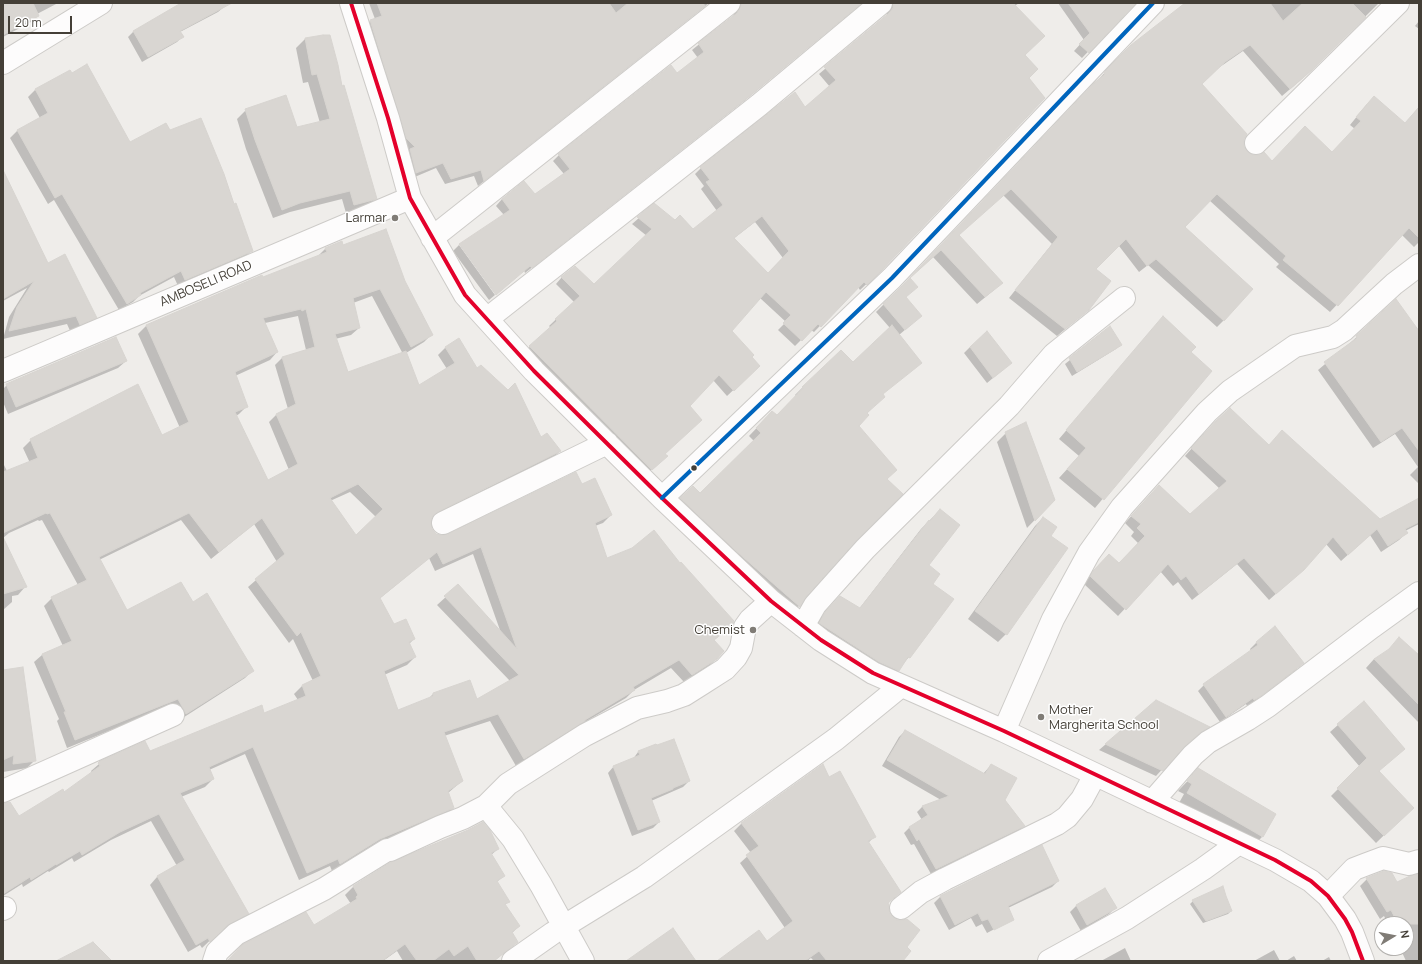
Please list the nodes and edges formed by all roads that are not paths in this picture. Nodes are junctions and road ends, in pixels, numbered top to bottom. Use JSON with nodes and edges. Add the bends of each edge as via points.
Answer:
{"nodes":[{"id":1,"x":101,"y":3,"type":"edge"},
{"id":2,"x":351,"y":3,"type":"edge"},
{"id":3,"x":729,"y":3,"type":"edge"},
{"id":4,"x":881,"y":3,"type":"edge"},
{"id":5,"x":1153,"y":3,"type":"edge"},
{"id":6,"x":1398,"y":3,"type":"edge"},
{"id":7,"x":3,"y":63,"type":"edge"},
{"id":8,"x":1256,"y":143,"type":"dead end"},
{"id":9,"x":410,"y":198,"type":"junction"},
{"id":10,"x":432,"y":238,"type":"junction"},
{"id":11,"x":1419,"y":265,"type":"edge"},
{"id":12,"x":1124,"y":298,"type":"dead end"},
{"id":13,"x":487,"y":319,"type":"junction"},
{"id":14,"x":3,"y":371,"type":"edge"},
{"id":15,"x":607,"y":443,"type":"junction"},
{"id":16,"x":662,"y":498,"type":"junction"},
{"id":17,"x":443,"y":523,"type":"dead end"},
{"id":18,"x":1419,"y":593,"type":"edge"},
{"id":19,"x":771,"y":601,"type":"junction"},
{"id":20,"x":803,"y":626,"type":"junction"},
{"id":21,"x":901,"y":686,"type":"junction"},
{"id":22,"x":173,"y":715,"type":"dead end"},
{"id":23,"x":1004,"y":732,"type":"junction"},
{"id":24,"x":1095,"y":775,"type":"junction"},
{"id":25,"x":3,"y":791,"type":"edge"},
{"id":26,"x":1152,"y":802,"type":"junction"},
{"id":27,"x":486,"y":806,"type":"junction"},
{"id":28,"x":1239,"y":843,"type":"junction"},
{"id":29,"x":1419,"y":861,"type":"edge"},
{"id":30,"x":1328,"y":896,"type":"junction"},
{"id":31,"x":901,"y":908,"type":"dead end"},
{"id":32,"x":564,"y":927,"type":"junction"},
{"id":33,"x":214,"y":961,"type":"edge"},
{"id":34,"x":513,"y":961,"type":"edge"},
{"id":35,"x":583,"y":961,"type":"edge"},
{"id":36,"x":1049,"y":961,"type":"edge"},
{"id":37,"x":1363,"y":961,"type":"edge"}],
"edges":[{"from":1,"to":7,"type":"street"},
{"from":2,"to":9,"type":"street","via":[[388,118]]},
{"from":3,"to":10,"type":"street"},
{"from":4,"to":13,"type":"street","via":[[759,106]]},
{"from":5,"to":16,"type":"street","via":[[892,278]]},
{"from":6,"to":8,"type":"street"},
{"from":9,"to":10,"type":"street"},
{"from":9,"to":14,"type":"street","name":"AMBOSELI ROAD"},
{"from":10,"to":13,"type":"street","via":[[465,294]]},
{"from":11,"to":23,"type":"street","via":[[1394,284],[1344,330],[1333,337],[1296,346],[1230,391],[1207,412],[1122,507],[1089,553],[1053,619]]},
{"from":12,"to":20,"type":"street","via":[[1054,354],[1009,406],[865,549],[815,605]]},
{"from":13,"to":15,"type":"street","via":[[534,371]]},
{"from":15,"to":16,"type":"street"},
{"from":15,"to":17,"type":"street"},
{"from":16,"to":19,"type":"street"},
{"from":18,"to":26,"type":"street","via":[[1268,706],[1208,742],[1193,755]]},
{"from":19,"to":20,"type":"street"},
{"from":19,"to":27,"type":"street","via":[[745,627],[741,648],[725,669],[684,695],[637,708],[585,735],[508,784]]},
{"from":20,"to":21,"type":"street","via":[[873,673]]},
{"from":21,"to":23,"type":"street"},
{"from":21,"to":32,"type":"street","via":[[836,738],[644,877]]},
{"from":22,"to":25,"type":"street"},
{"from":23,"to":24,"type":"street"},
{"from":24,"to":26,"type":"street"},
{"from":24,"to":31,"type":"street","via":[[1082,799],[1067,817],[1057,824],[945,879],[921,892]]},
{"from":26,"to":28,"type":"street"},
{"from":27,"to":32,"type":"street","via":[[513,839]]},
{"from":27,"to":33,"type":"street","via":[[387,850],[324,889],[236,934],[217,952]]},
{"from":28,"to":30,"type":"street","via":[[1276,860],[1311,881]]},
{"from":28,"to":36,"type":"street","via":[[1127,918]]},
{"from":29,"to":30,"type":"street","via":[[1409,864],[1382,858],[1366,864],[1354,869]]},
{"from":30,"to":37,"type":"street","via":[[1345,919]]},
{"from":32,"to":34,"type":"street"},
{"from":32,"to":35,"type":"street"}]}
